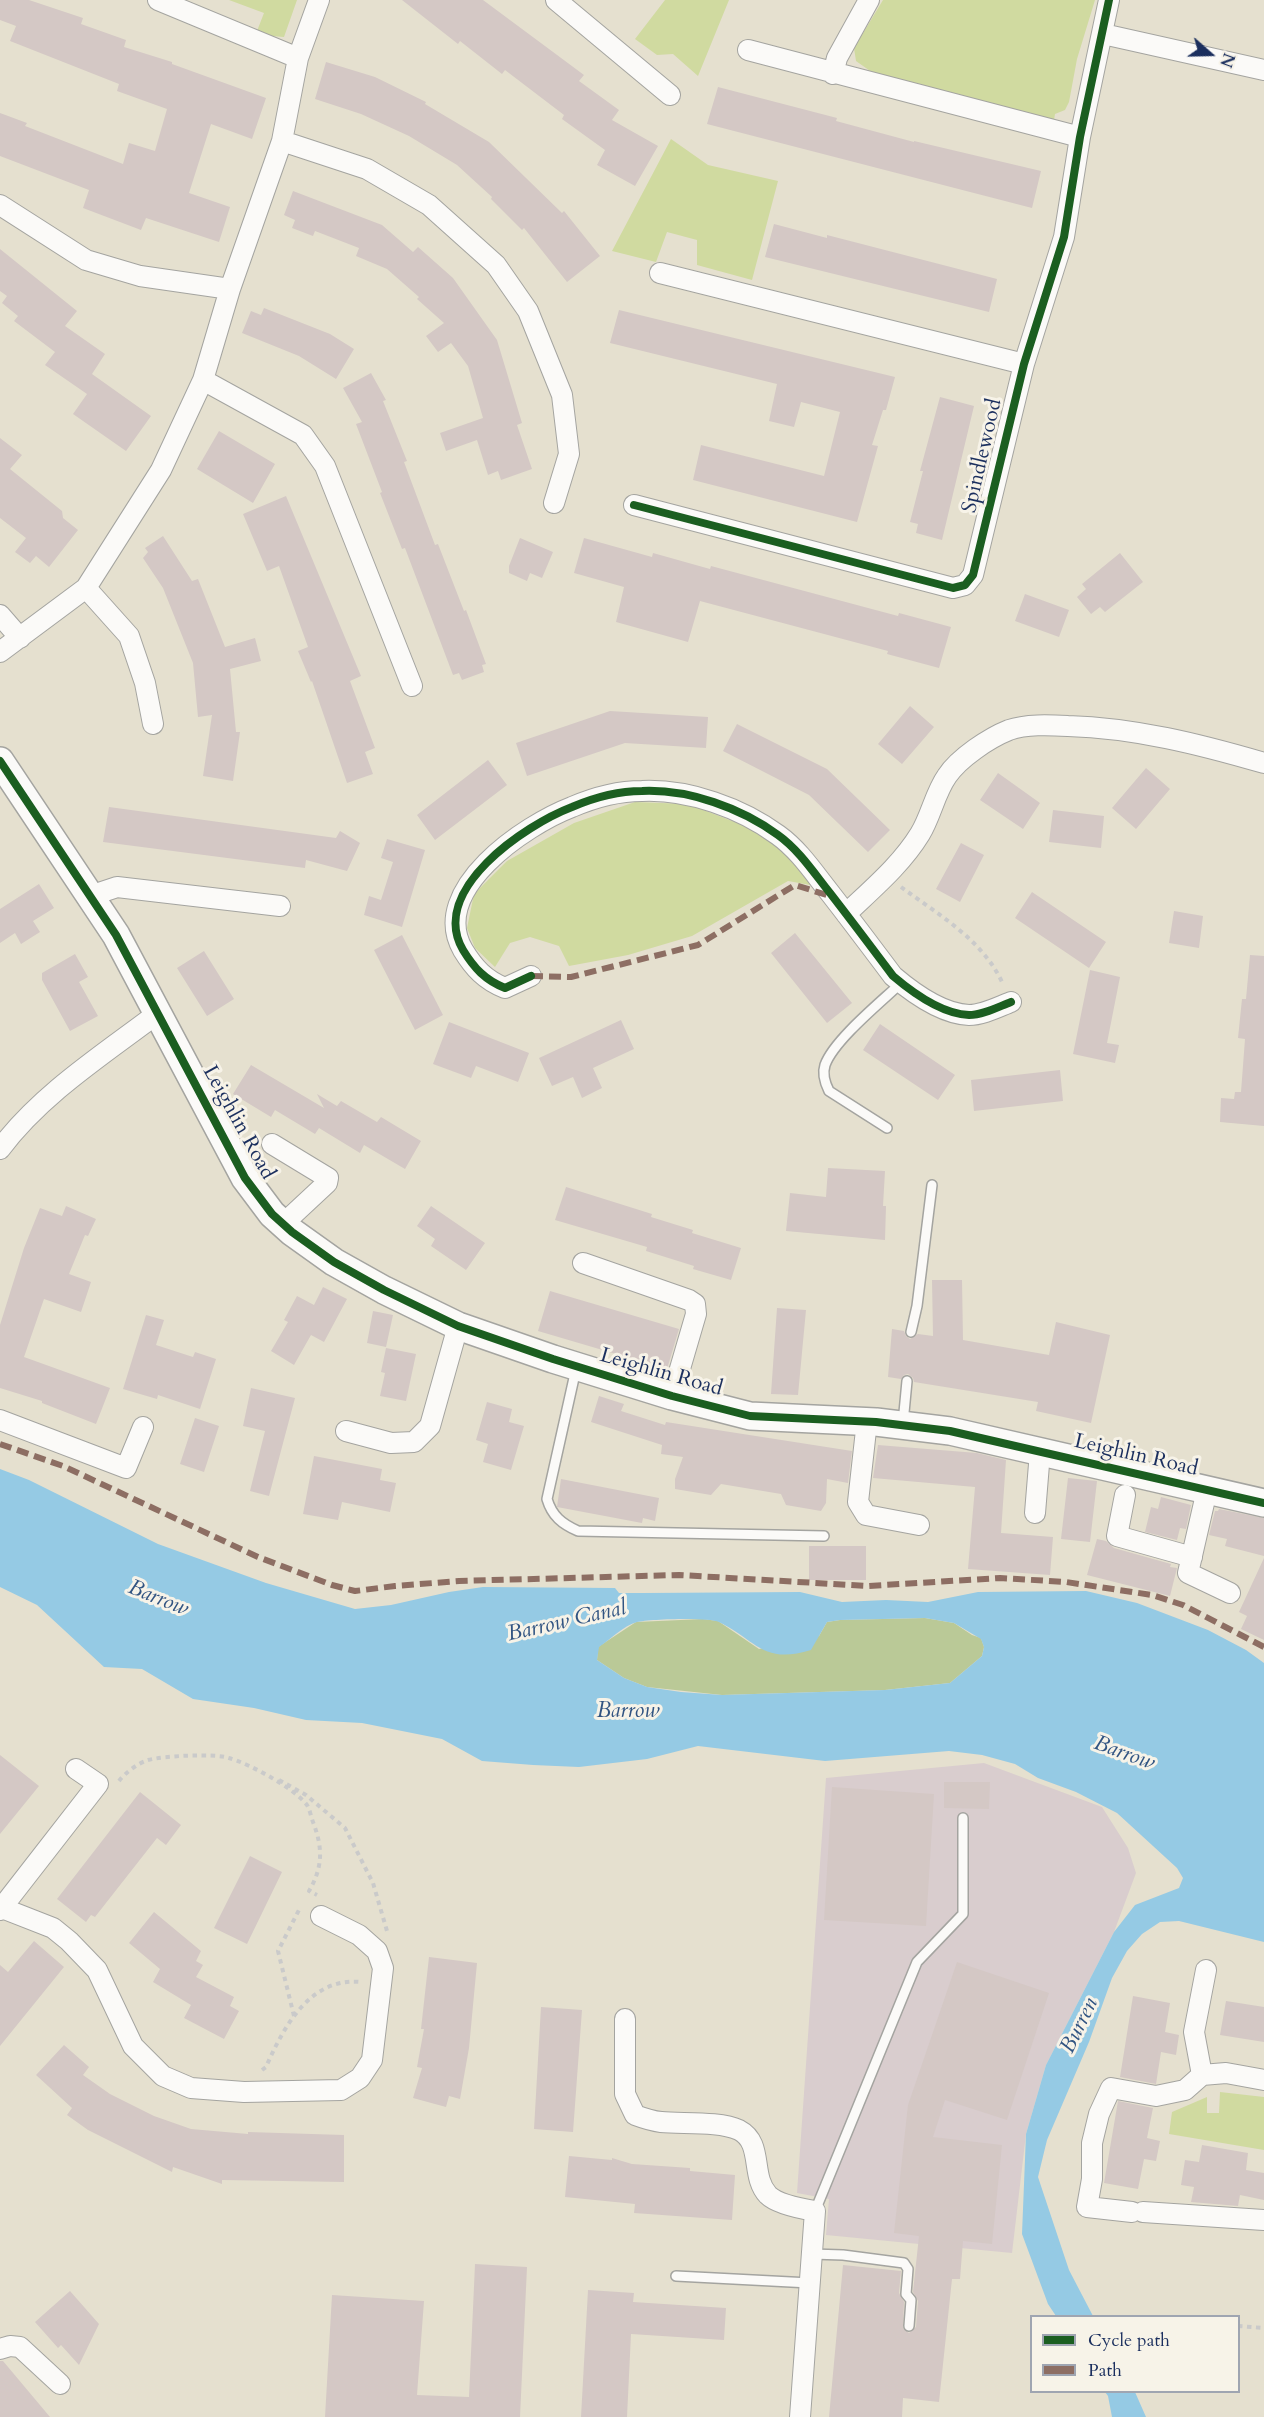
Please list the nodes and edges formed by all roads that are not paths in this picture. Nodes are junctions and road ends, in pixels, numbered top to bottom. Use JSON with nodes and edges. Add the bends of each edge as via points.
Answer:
{"nodes":[{"id":1,"x":158,"y":0,"type":"edge"},
{"id":2,"x":319,"y":0,"type":"edge"},
{"id":3,"x":556,"y":0,"type":"edge"},
{"id":4,"x":869,"y":0,"type":"edge"},
{"id":5,"x":1109,"y":0,"type":"edge"},
{"id":6,"x":1103,"y":34,"type":"junction"},
{"id":7,"x":748,"y":50,"type":"dead end"},
{"id":8,"x":298,"y":58,"type":"junction"},
{"id":9,"x":1264,"y":70,"type":"edge"},
{"id":10,"x":833,"y":74,"type":"junction"},
{"id":11,"x":670,"y":95,"type":"dead end"},
{"id":12,"x":1080,"y":137,"type":"junction"},
{"id":13,"x":282,"y":141,"type":"junction"},
{"id":14,"x":0,"y":205,"type":"edge"},
{"id":15,"x":660,"y":273,"type":"dead end"},
{"id":16,"x":230,"y":289,"type":"junction"},
{"id":17,"x":1024,"y":364,"type":"junction"},
{"id":18,"x":202,"y":380,"type":"junction"},
{"id":19,"x":554,"y":502,"type":"dead end"},
{"id":20,"x":634,"y":505,"type":"dead end"},
{"id":21,"x":86,"y":588,"type":"junction"},
{"id":22,"x":0,"y":615,"type":"edge"},
{"id":23,"x":20,"y":638,"type":"junction"},
{"id":24,"x":0,"y":652,"type":"edge"},
{"id":25,"x":412,"y":686,"type":"dead end"},
{"id":26,"x":153,"y":724,"type":"dead end"},
{"id":27,"x":0,"y":761,"type":"edge"},
{"id":28,"x":1264,"y":763,"type":"edge"},
{"id":29,"x":90,"y":896,"type":"junction"},
{"id":30,"x":280,"y":906,"type":"dead end"},
{"id":31,"x":846,"y":914,"type":"junction"},
{"id":32,"x":531,"y":976,"type":"dead end"},
{"id":33,"x":901,"y":983,"type":"junction"},
{"id":34,"x":1011,"y":1002,"type":"road end"},
{"id":35,"x":158,"y":1013,"type":"junction"},
{"id":36,"x":887,"y":1128,"type":"dead end"},
{"id":37,"x":272,"y":1144,"type":"dead end"},
{"id":38,"x":0,"y":1149,"type":"edge"},
{"id":39,"x":932,"y":1185,"type":"dead end"},
{"id":40,"x":283,"y":1224,"type":"junction"},
{"id":41,"x":583,"y":1263,"type":"dead end"},
{"id":42,"x":458,"y":1326,"type":"junction"},
{"id":43,"x":911,"y":1332,"type":"dead end"},
{"id":44,"x":576,"y":1366,"type":"junction"},
{"id":45,"x":907,"y":1380,"type":"dead end"},
{"id":46,"x":672,"y":1396,"type":"junction"},
{"id":47,"x":0,"y":1420,"type":"edge"},
{"id":48,"x":867,"y":1421,"type":"junction"},
{"id":49,"x":902,"y":1425,"type":"junction"},
{"id":50,"x":143,"y":1427,"type":"dead end"},
{"id":51,"x":346,"y":1431,"type":"dead end"},
{"id":52,"x":1040,"y":1452,"type":"junction"},
{"id":53,"x":1207,"y":1490,"type":"junction"},
{"id":54,"x":1125,"y":1495,"type":"dead end"},
{"id":55,"x":1264,"y":1503,"type":"edge"},
{"id":56,"x":1035,"y":1513,"type":"dead end"},
{"id":57,"x":919,"y":1525,"type":"dead end"},
{"id":58,"x":824,"y":1536,"type":"dead end"},
{"id":59,"x":1192,"y":1557,"type":"junction"},
{"id":60,"x":1230,"y":1593,"type":"dead end"},
{"id":61,"x":76,"y":1768,"type":"dead end"},
{"id":62,"x":963,"y":1818,"type":"dead end"},
{"id":63,"x":1,"y":1909,"type":"edge"},
{"id":64,"x":321,"y":1916,"type":"road end"},
{"id":65,"x":1206,"y":1970,"type":"dead end"},
{"id":66,"x":625,"y":2019,"type":"dead end"},
{"id":67,"x":1202,"y":2075,"type":"junction"},
{"id":68,"x":1264,"y":2080,"type":"edge"},
{"id":69,"x":815,"y":2211,"type":"junction"},
{"id":70,"x":1264,"y":2220,"type":"edge"},
{"id":71,"x":812,"y":2254,"type":"junction"},
{"id":72,"x":676,"y":2276,"type":"dead end"},
{"id":73,"x":810,"y":2283,"type":"junction"},
{"id":74,"x":909,"y":2326,"type":"dead end"},
{"id":75,"x":0,"y":2349,"type":"edge"},
{"id":76,"x":60,"y":2384,"type":"dead end"},
{"id":77,"x":800,"y":2417,"type":"edge"}],
"edges":[{"from":1,"to":8,"type":"street"},
{"from":2,"to":8,"type":"street"},
{"from":3,"to":11,"type":"street"},
{"from":4,"to":10,"type":"street","via":[[837,58]]},
{"from":5,"to":6,"type":"street","name":"Spindlewood"},
{"from":6,"to":9,"type":"street"},
{"from":6,"to":12,"type":"street","name":"Spindlewood"},
{"from":7,"to":10,"type":"street"},
{"from":8,"to":13,"type":"street"},
{"from":10,"to":12,"type":"street"},
{"from":12,"to":17,"type":"street","name":"Spindlewood","via":[[1064,237]]},
{"from":13,"to":16,"type":"street"},
{"from":13,"to":19,"type":"street","via":[[367,169],[429,205],[496,266],[528,311],[562,395],[569,454]]},
{"from":14,"to":16,"type":"street","via":[[86,260],[140,276]]},
{"from":15,"to":17,"type":"street"},
{"from":16,"to":18,"type":"street"},
{"from":17,"to":20,"type":"street","name":"Spindlewood","via":[[973,575],[965,585],[953,588]]},
{"from":18,"to":21,"type":"street","via":[[161,470]]},
{"from":18,"to":25,"type":"street","via":[[303,435],[325,466]]},
{"from":21,"to":23,"type":"street"},
{"from":21,"to":26,"type":"street","via":[[129,636],[145,683]]},
{"from":22,"to":23,"type":"street"},
{"from":23,"to":24,"type":"street"},
{"from":27,"to":29,"type":"street","name":"Leighlin Road"},
{"from":28,"to":31,"type":"street","via":[[1162,735],[1083,726],[1045,725],[1010,730],[978,746],[947,775],[920,834],[897,866]]},
{"from":29,"to":30,"type":"street","via":[[117,887]]},
{"from":29,"to":35,"type":"street","name":"Leighlin Road"},
{"from":31,"to":32,"type":"street","via":[[804,859],[780,836],[754,820],[673,792],[641,790],[604,796],[570,807],[530,830],[496,855],[460,895],[456,929],[460,946],[473,966],[492,983],[505,988]]},
{"from":31,"to":33,"type":"street"},
{"from":33,"to":34,"type":"street","via":[[945,1009],[969,1015]]},
{"from":33,"to":36,"type":"lane","via":[[833,1050],[824,1066],[829,1091]]},
{"from":35,"to":38,"type":"street","via":[[55,1092]]},
{"from":35,"to":40,"type":"street","name":"Leighlin Road","via":[[245,1178]]},
{"from":37,"to":40,"type":"street","via":[[328,1178]]},
{"from":39,"to":43,"type":"lane"},
{"from":40,"to":42,"type":"street","name":"Leighlin Road","via":[[334,1262]]},
{"from":41,"to":46,"type":"street","via":[[695,1304],[696,1314]]},
{"from":42,"to":44,"type":"street","name":"Leighlin Road"},
{"from":42,"to":51,"type":"street","via":[[430,1426],[414,1442],[391,1443]]},
{"from":44,"to":46,"type":"street","name":"Leighlin Road"},
{"from":44,"to":58,"type":"lane","via":[[547,1499],[551,1513],[566,1526],[578,1531]]},
{"from":45,"to":49,"type":"lane"},
{"from":46,"to":48,"type":"street","name":"Leighlin Road","via":[[750,1416]]},
{"from":47,"to":50,"type":"street","via":[[126,1468]]},
{"from":48,"to":49,"type":"street","name":"Leighlin Road"},
{"from":48,"to":57,"type":"street","via":[[858,1502],[866,1515]]},
{"from":49,"to":52,"type":"street","name":"Leighlin Road","via":[[950,1431]]},
{"from":52,"to":53,"type":"street","name":"Leighlin Road"},
{"from":52,"to":56,"type":"street"},
{"from":53,"to":55,"type":"street","name":"Leighlin Road"},
{"from":53,"to":59,"type":"street"},
{"from":54,"to":59,"type":"street","via":[[1117,1536]]},
{"from":59,"to":60,"type":"street","via":[[1188,1573]]},
{"from":61,"to":63,"type":"street","via":[[98,1784]]},
{"from":62,"to":69,"type":"lane","via":[[963,1914],[917,1962]]},
{"from":63,"to":64,"type":"street","via":[[53,1928],[69,1941],[97,1970],[133,2046],[163,2076],[191,2088],[244,2092],[341,2090],[360,2078],[372,2060],[384,1968],[376,1951],[359,1935]]},
{"from":65,"to":67,"type":"street","via":[[1194,2032]]},
{"from":66,"to":69,"type":"street","via":[[625,2094],[635,2115],[658,2122],[740,2130],[754,2146],[757,2175],[768,2195]]},
{"from":67,"to":68,"type":"street","via":[[1226,2073]]},
{"from":67,"to":70,"type":"street","via":[[1185,2090],[1156,2096],[1111,2088],[1092,2143],[1087,2207]]},
{"from":69,"to":71,"type":"street"},
{"from":71,"to":73,"type":"street"},
{"from":71,"to":74,"type":"lane","via":[[904,2263],[908,2269],[906,2294],[911,2300]]},
{"from":72,"to":73,"type":"lane"},
{"from":73,"to":77,"type":"street"},
{"from":75,"to":76,"type":"street","via":[[20,2347]]}]}
